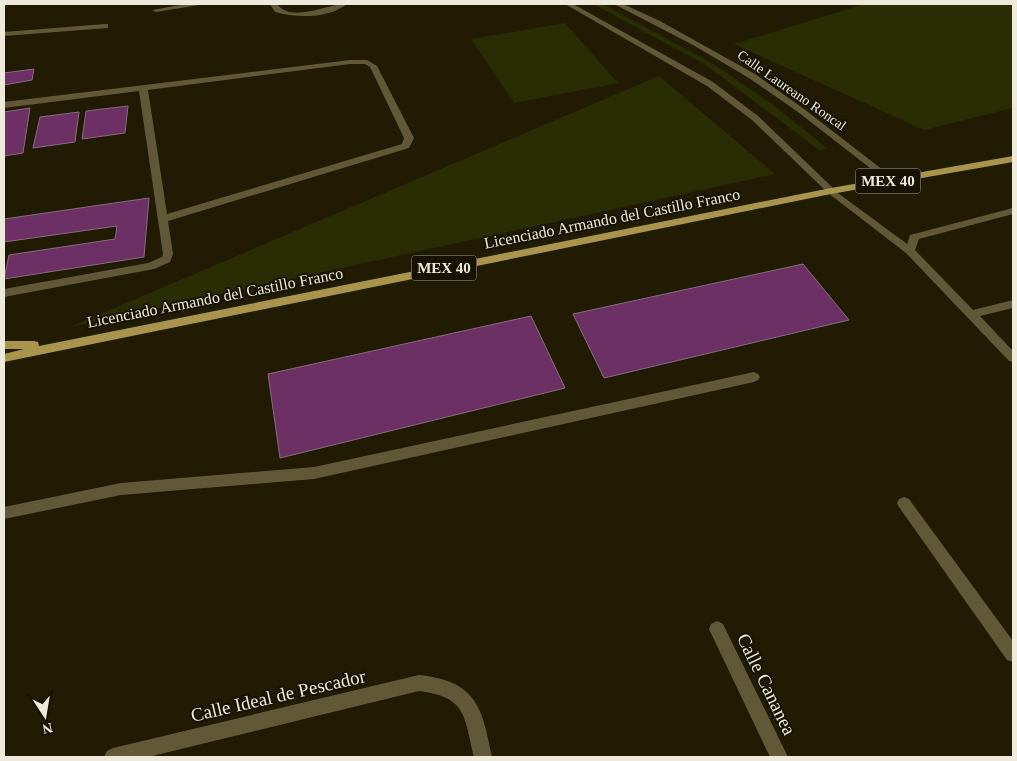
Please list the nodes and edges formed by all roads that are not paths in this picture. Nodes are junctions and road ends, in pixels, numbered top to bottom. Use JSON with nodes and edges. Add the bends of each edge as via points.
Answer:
{"nodes":[{"id":1,"x":201,"y":4,"type":"edge"},
{"id":2,"x":274,"y":4,"type":"edge"},
{"id":3,"x":343,"y":4,"type":"edge"},
{"id":4,"x":568,"y":4,"type":"edge"},
{"id":5,"x":618,"y":4,"type":"edge"},
{"id":6,"x":156,"y":10,"type":"dead end"},
{"id":7,"x":105,"y":26,"type":"dead end"},
{"id":8,"x":4,"y":34,"type":"edge"},
{"id":9,"x":143,"y":88,"type":"junction"},
{"id":10,"x":4,"y":105,"type":"edge"},
{"id":11,"x":1013,"y":151,"type":"edge"},
{"id":12,"x":1013,"y":159,"type":"edge"},
{"id":13,"x":992,"y":162,"type":"junction"},
{"id":14,"x":890,"y":180,"type":"junction"},
{"id":15,"x":830,"y":191,"type":"junction"},
{"id":16,"x":1013,"y":211,"type":"edge"},
{"id":17,"x":162,"y":219,"type":"junction"},
{"id":18,"x":910,"y":251,"type":"junction"},
{"id":19,"x":4,"y":293,"type":"edge"},
{"id":20,"x":1013,"y":304,"type":"edge"},
{"id":21,"x":973,"y":314,"type":"junction"},
{"id":22,"x":4,"y":345,"type":"edge"},
{"id":23,"x":57,"y":345,"type":"junction"},
{"id":24,"x":4,"y":358,"type":"edge"},
{"id":25,"x":1013,"y":358,"type":"edge"},
{"id":26,"x":754,"y":377,"type":"dead end"},
{"id":27,"x":904,"y":503,"type":"dead end"},
{"id":28,"x":4,"y":513,"type":"edge"},
{"id":29,"x":717,"y":629,"type":"dead end"},
{"id":30,"x":1013,"y":654,"type":"edge"},
{"id":31,"x":149,"y":752,"type":"edge"},
{"id":32,"x":113,"y":757,"type":"edge"},
{"id":33,"x":483,"y":757,"type":"edge"},
{"id":34,"x":779,"y":757,"type":"edge"}],
"edges":[{"from":1,"to":6,"type":"street"},
{"from":2,"to":3,"type":"street","via":[[278,10],[293,14]]},
{"from":4,"to":15,"type":"street","via":[[710,84],[755,118]]},
{"from":5,"to":14,"type":"street","name":"Calle Laureano Roncal","via":[[743,70],[798,108]]},
{"from":7,"to":8,"type":"street"},
{"from":9,"to":10,"type":"street"},
{"from":9,"to":17,"type":"street"},
{"from":9,"to":17,"type":"street","via":[[366,62],[373,66],[409,138],[408,144],[401,149]]},
{"from":11,"to":13,"type":"main road","name":"Licenciado Armando del Castillo Franco","number":"MEX 40"},
{"from":12,"to":13,"type":"main road","name":"Licenciado Armando del Castillo Franco"},
{"from":13,"to":14,"type":"main road","name":"Licenciado Armando del Castillo Franco","number":"MEX 40"},
{"from":14,"to":15,"type":"main road","name":"Licenciado Armando del Castillo Franco","number":"MEX 40"},
{"from":15,"to":18,"type":"street"},
{"from":15,"to":23,"type":"main road","name":"Licenciado Armando del Castillo Franco","number":"MEX 40"},
{"from":16,"to":18,"type":"street","via":[[914,237]]},
{"from":17,"to":19,"type":"street","via":[[168,254],[160,263]]},
{"from":18,"to":21,"type":"street"},
{"from":20,"to":21,"type":"street"},
{"from":21,"to":25,"type":"street"},
{"from":22,"to":23,"type":"main road"},
{"from":23,"to":24,"type":"main road","name":"Licenciado Armando del Castillo Franco","number":"MEX 40"},
{"from":26,"to":28,"type":"street","via":[[314,473],[121,489]]},
{"from":27,"to":30,"type":"street"},
{"from":29,"to":34,"type":"street","name":"Calle Cananea"},
{"from":31,"to":32,"type":"street","name":"Calle Ideal de Pescador"},
{"from":31,"to":33,"type":"street","name":"Calle Ideal de Pescador","via":[[420,682],[452,688],[466,701]]}]}
